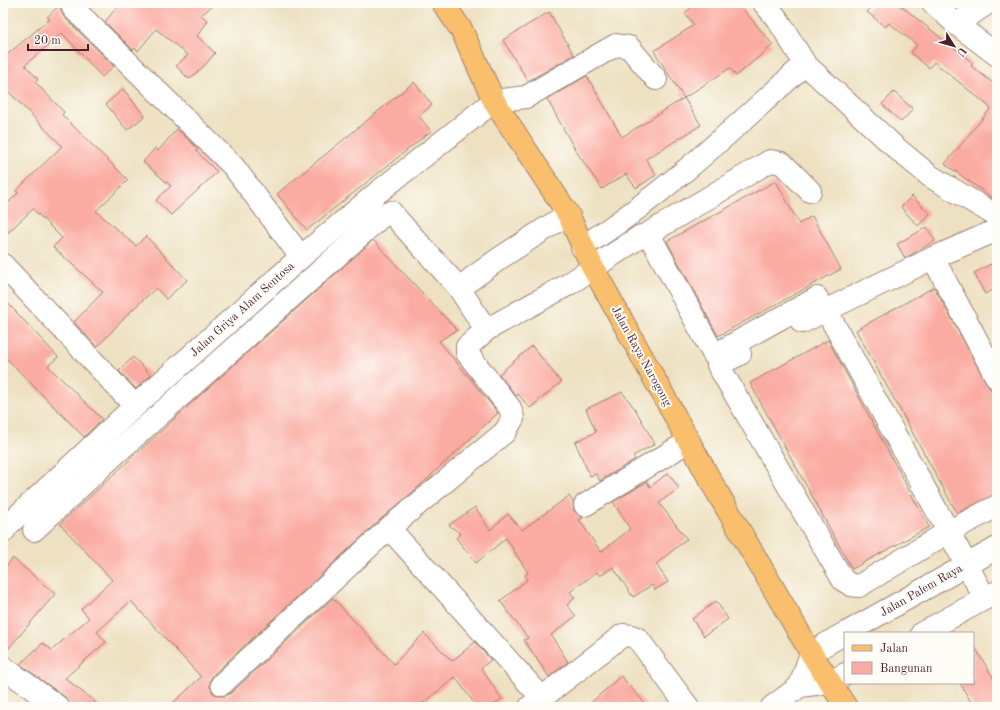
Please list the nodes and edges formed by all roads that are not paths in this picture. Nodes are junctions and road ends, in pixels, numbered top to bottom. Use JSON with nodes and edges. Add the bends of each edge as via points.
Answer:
{"nodes":[{"id":1,"x":443,"y":3,"type":"edge"},
{"id":2,"x":764,"y":3,"type":"edge"},
{"id":3,"x":933,"y":3,"type":"edge"},
{"id":4,"x":988,"y":3,"type":"edge"},
{"id":5,"x":73,"y":8,"type":"dead end"},
{"id":6,"x":956,"y":24,"type":"junction"},
{"id":7,"x":997,"y":55,"type":"edge"},
{"id":8,"x":805,"y":64,"type":"junction"},
{"id":9,"x":656,"y":79,"type":"dead end"},
{"id":10,"x":494,"y":101,"type":"junction"},
{"id":11,"x":810,"y":191,"type":"dead end"},
{"id":12,"x":568,"y":214,"type":"junction"},
{"id":13,"x":997,"y":216,"type":"edge"},
{"id":14,"x":997,"y":230,"type":"edge"},
{"id":15,"x":646,"y":235,"type":"junction"},
{"id":16,"x":582,"y":247,"type":"junction"},
{"id":17,"x":301,"y":257,"type":"junction"},
{"id":18,"x":933,"y":258,"type":"junction"},
{"id":19,"x":3,"y":265,"type":"edge"},
{"id":20,"x":593,"y":268,"type":"junction"},
{"id":21,"x":459,"y":288,"type":"junction"},
{"id":22,"x":821,"y":304,"type":"junction"},
{"id":23,"x":486,"y":330,"type":"junction"},
{"id":24,"x":997,"y":378,"type":"edge"},
{"id":25,"x":135,"y":406,"type":"junction"},
{"id":26,"x":689,"y":441,"type":"junction"},
{"id":27,"x":585,"y":505,"type":"dead end"},
{"id":28,"x":997,"y":506,"type":"edge"},
{"id":29,"x":5,"y":524,"type":"edge"},
{"id":30,"x":389,"y":528,"type":"junction"},
{"id":31,"x":34,"y":530,"type":"dead end"},
{"id":32,"x":948,"y":532,"type":"junction"},
{"id":33,"x":997,"y":548,"type":"edge"},
{"id":34,"x":967,"y":564,"type":"junction"},
{"id":35,"x":991,"y":595,"type":"edge"},
{"id":36,"x":847,"y":632,"type":"edge"},
{"id":37,"x":924,"y":632,"type":"edge"},
{"id":38,"x":844,"y":634,"type":"edge"},
{"id":39,"x":811,"y":653,"type":"junction"},
{"id":40,"x":3,"y":667,"type":"edge"},
{"id":41,"x":837,"y":678,"type":"edge"},
{"id":42,"x":222,"y":684,"type":"dead end"},
{"id":43,"x":800,"y":686,"type":"junction"},
{"id":44,"x":536,"y":702,"type":"edge"},
{"id":45,"x":58,"y":707,"type":"edge"},
{"id":46,"x":688,"y":707,"type":"edge"},
{"id":47,"x":772,"y":707,"type":"edge"},
{"id":48,"x":846,"y":707,"type":"edge"}],
"edges":[{"from":1,"to":10,"type":"main road","name":"Jalan Raya Narogong","via":[[462,31]]},
{"from":2,"to":8,"type":"street","via":[[778,20]]},
{"from":3,"to":6,"type":"street"},
{"from":4,"to":6,"type":"street"},
{"from":5,"to":17,"type":"street","via":[[233,166]]},
{"from":6,"to":7,"type":"street"},
{"from":8,"to":13,"type":"street","via":[[930,176]]},
{"from":8,"to":16,"type":"street","via":[[688,170]]},
{"from":9,"to":10,"type":"street","via":[[629,47],[616,45],[526,97]]},
{"from":10,"to":12,"type":"main road","name":"Jalan Raya Narogong"},
{"from":10,"to":17,"type":"street","name":"Jalan Griya Alam Sentosa"},
{"from":11,"to":15,"type":"street","via":[[782,163],[770,161]]},
{"from":12,"to":16,"type":"main road","name":"Jalan Raya Narogong"},
{"from":12,"to":21,"type":"street"},
{"from":14,"to":18,"type":"street"},
{"from":15,"to":20,"type":"street"},
{"from":15,"to":22,"type":"street","via":[[650,236],[714,355]]},
{"from":16,"to":20,"type":"main road","name":"Jalan Raya Narogong"},
{"from":17,"to":25,"type":"street","name":"Jalan Griya Alam Sentosa"},
{"from":18,"to":22,"type":"street"},
{"from":18,"to":24,"type":"street"},
{"from":19,"to":25,"type":"street"},
{"from":20,"to":23,"type":"street"},
{"from":20,"to":26,"type":"main road","name":"Jalan Raya Narogong"},
{"from":21,"to":23,"type":"street"},
{"from":21,"to":31,"type":"street","via":[[391,212],[383,214],[118,451]]},
{"from":22,"to":32,"type":"street"},
{"from":22,"to":32,"type":"street","via":[[718,365],[843,580],[850,585],[859,586]]},
{"from":23,"to":30,"type":"street","via":[[467,347],[466,353],[510,408],[513,418],[505,432]]},
{"from":25,"to":29,"type":"street","name":"Jalan Griya Alam Sentosa"},
{"from":26,"to":27,"type":"street"},
{"from":26,"to":39,"type":"main road","name":"Jalan Raya Narogong"},
{"from":28,"to":32,"type":"street"},
{"from":30,"to":42,"type":"street"},
{"from":30,"to":44,"type":"street"},
{"from":32,"to":34,"type":"street"},
{"from":33,"to":34,"type":"street","name":"Jalan Palem Raya"},
{"from":34,"to":35,"type":"street"},
{"from":34,"to":36,"type":"street","name":"Jalan Palem Raya"},
{"from":35,"to":37,"type":"street"},
{"from":38,"to":39,"type":"street","name":"Jalan Palem Raya"},
{"from":39,"to":41,"type":"main road","name":"Jalan Raya Narogong"},
{"from":39,"to":43,"type":"street"},
{"from":40,"to":45,"type":"street"},
{"from":41,"to":43,"type":"street"},
{"from":41,"to":48,"type":"main road","name":"Jalan Raya Narogong"},
{"from":43,"to":47,"type":"street"},
{"from":44,"to":46,"type":"street","via":[[623,635],[638,639]]}]}
